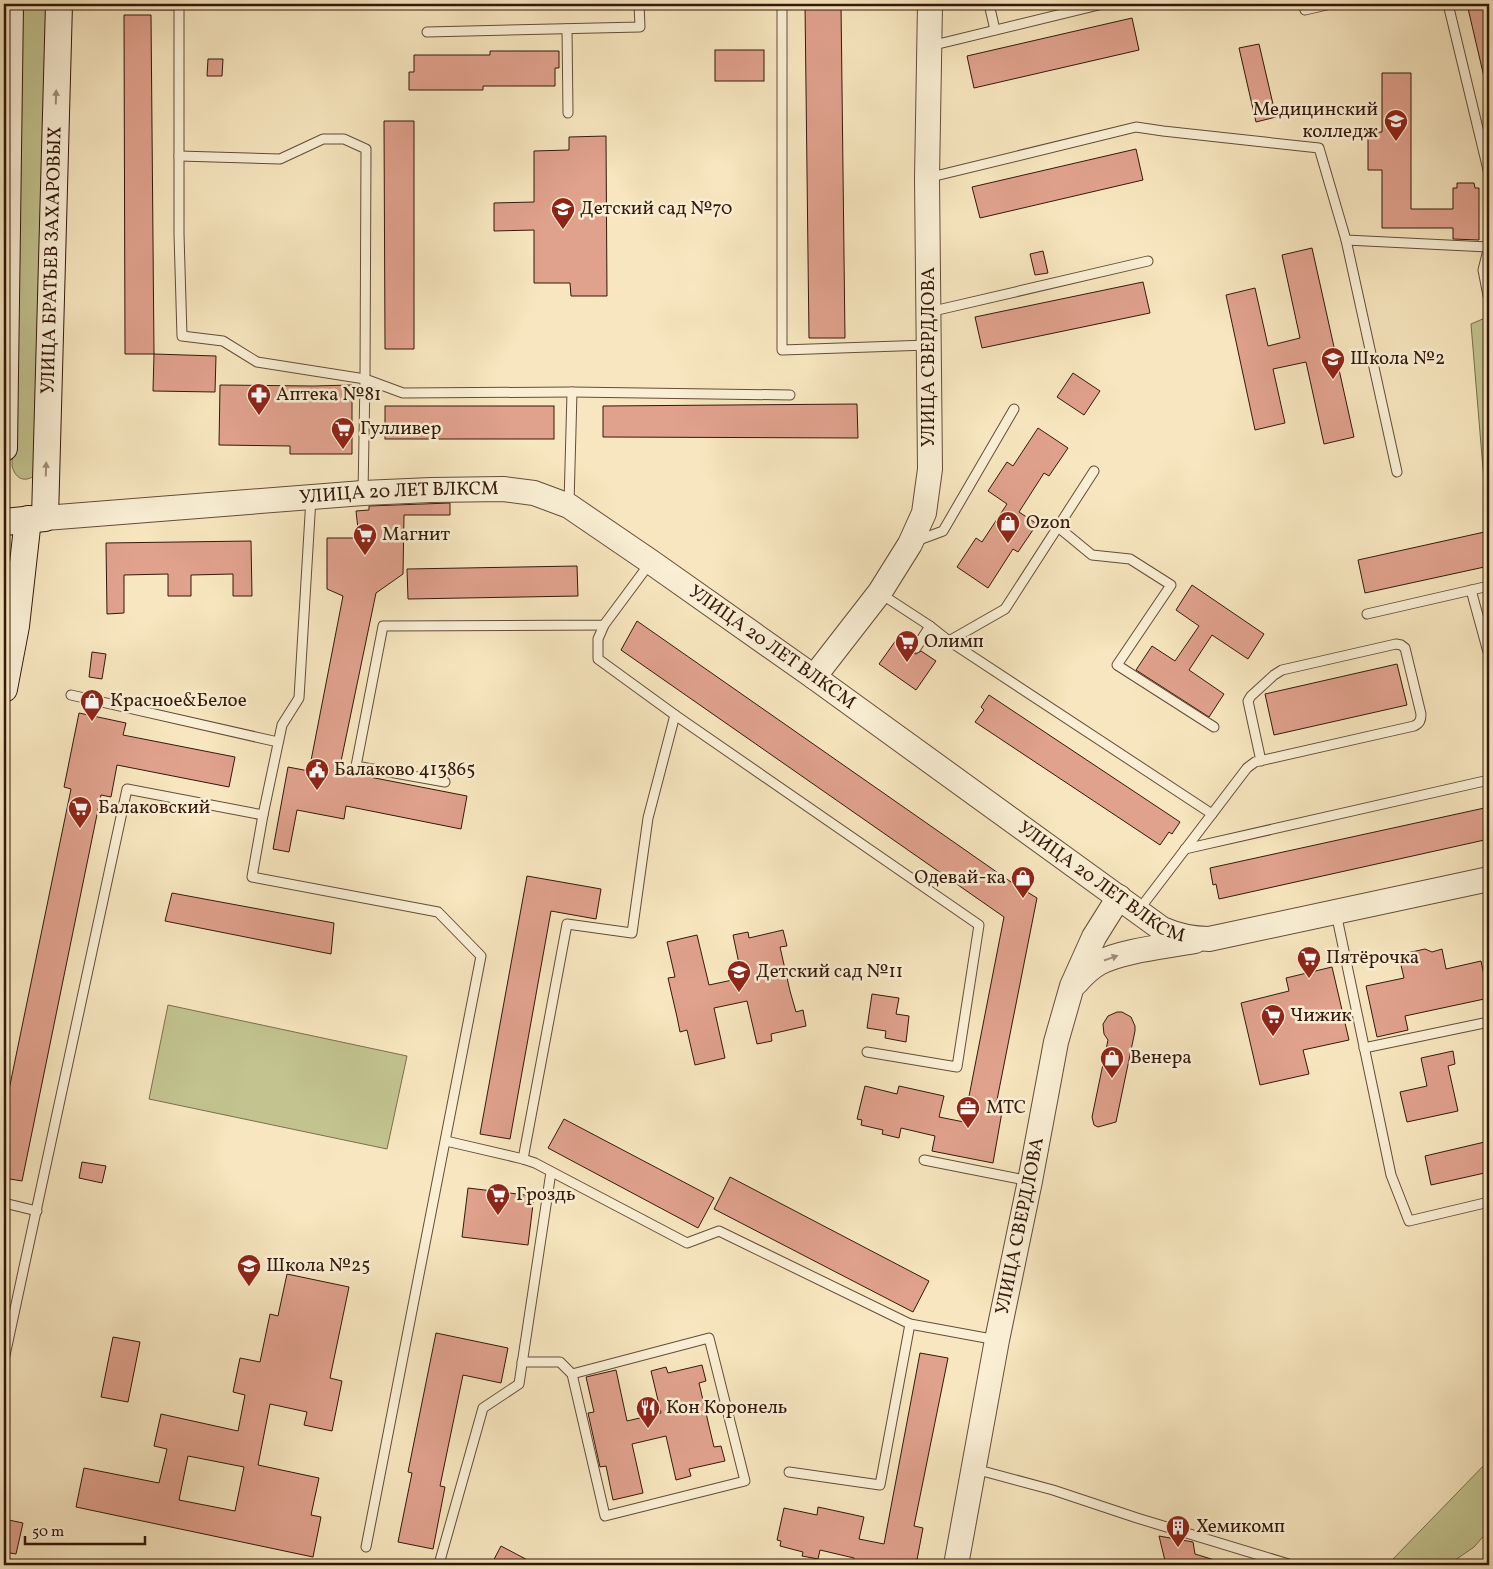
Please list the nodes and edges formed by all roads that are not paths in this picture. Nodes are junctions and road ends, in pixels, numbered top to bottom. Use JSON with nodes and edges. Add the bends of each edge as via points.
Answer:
{"nodes":[{"id":1,"x":10,"y":4,"type":"edge"},
{"id":2,"x":59,"y":4,"type":"edge"},
{"id":3,"x":179,"y":4,"type":"edge"},
{"id":4,"x":639,"y":4,"type":"edge"},
{"id":5,"x":782,"y":4,"type":"edge"},
{"id":6,"x":930,"y":4,"type":"edge"},
{"id":7,"x":990,"y":4,"type":"edge"},
{"id":8,"x":1103,"y":4,"type":"edge"},
{"id":9,"x":1304,"y":4,"type":"edge"},
{"id":10,"x":1331,"y":4,"type":"edge"},
{"id":11,"x":1448,"y":4,"type":"edge"},
{"id":12,"x":1062,"y":8,"type":"edge"},
{"id":13,"x":566,"y":29,"type":"junction"},
{"id":14,"x":995,"y":30,"type":"junction"},
{"id":15,"x":427,"y":32,"type":"dead end"},
{"id":16,"x":930,"y":46,"type":"junction"},
{"id":17,"x":568,"y":113,"type":"dead end"},
{"id":18,"x":179,"y":156,"type":"junction"},
{"id":19,"x":1489,"y":174,"type":"edge"},
{"id":20,"x":928,"y":178,"type":"junction"},
{"id":21,"x":1346,"y":240,"type":"junction"},
{"id":22,"x":1489,"y":247,"type":"edge"},
{"id":23,"x":1148,"y":261,"type":"dead end"},
{"id":24,"x":1489,"y":300,"type":"edge"},
{"id":25,"x":929,"y":312,"type":"junction"},
{"id":26,"x":929,"y":345,"type":"junction"},
{"id":27,"x":365,"y":379,"type":"junction"},
{"id":28,"x":572,"y":392,"type":"junction"},
{"id":29,"x":790,"y":395,"type":"dead end"},
{"id":30,"x":1014,"y":409,"type":"dead end"},
{"id":31,"x":4,"y":448,"type":"edge"},
{"id":32,"x":1094,"y":471,"type":"dead end"},
{"id":33,"x":1397,"y":472,"type":"dead end"},
{"id":34,"x":364,"y":493,"type":"junction"},
{"id":35,"x":311,"y":498,"type":"junction"},
{"id":36,"x":569,"y":506,"type":"junction"},
{"id":37,"x":25,"y":520,"type":"edge"},
{"id":38,"x":1058,"y":527,"type":"junction"},
{"id":39,"x":910,"y":544,"type":"junction"},
{"id":40,"x":651,"y":562,"type":"junction"},
{"id":41,"x":1489,"y":586,"type":"edge"},
{"id":42,"x":1471,"y":590,"type":"junction"},
{"id":43,"x":880,"y":592,"type":"junction"},
{"id":44,"x":1367,"y":614,"type":"dead end"},
{"id":45,"x":604,"y":625,"type":"junction"},
{"id":46,"x":930,"y":626,"type":"junction"},
{"id":47,"x":949,"y":641,"type":"junction"},
{"id":48,"x":916,"y":648,"type":"dead end"},
{"id":49,"x":1488,"y":652,"type":"dead end"},
{"id":50,"x":814,"y":677,"type":"junction"},
{"id":51,"x":4,"y":689,"type":"edge"},
{"id":52,"x":71,"y":695,"type":"dead end"},
{"id":53,"x":675,"y":715,"type":"junction"},
{"id":54,"x":1214,"y":727,"type":"dead end"},
{"id":55,"x":278,"y":742,"type":"junction"},
{"id":56,"x":1261,"y":761,"type":"junction"},
{"id":57,"x":1489,"y":780,"type":"edge"},
{"id":58,"x":445,"y":782,"type":"dead end"},
{"id":59,"x":1212,"y":814,"type":"junction"},
{"id":60,"x":263,"y":815,"type":"junction"},
{"id":61,"x":1185,"y":849,"type":"junction"},
{"id":62,"x":1489,"y":879,"type":"edge"},
{"id":63,"x":1119,"y":898,"type":"junction"},
{"id":64,"x":1138,"y":912,"type":"junction"},
{"id":65,"x":1336,"y":912,"type":"junction"},
{"id":66,"x":1208,"y":939,"type":"junction"},
{"id":67,"x":1072,"y":986,"type":"junction"},
{"id":68,"x":1489,"y":1026,"type":"edge"},
{"id":69,"x":1364,"y":1048,"type":"junction"},
{"id":70,"x":867,"y":1052,"type":"dead end"},
{"id":71,"x":446,"y":1141,"type":"junction"},
{"id":72,"x":523,"y":1159,"type":"junction"},
{"id":73,"x":924,"y":1160,"type":"dead end"},
{"id":74,"x":551,"y":1172,"type":"junction"},
{"id":75,"x":1030,"y":1181,"type":"junction"},
{"id":76,"x":1489,"y":1202,"type":"edge"},
{"id":77,"x":4,"y":1203,"type":"edge"},
{"id":78,"x":37,"y":1211,"type":"junction"},
{"id":79,"x":910,"y":1324,"type":"junction"},
{"id":80,"x":998,"y":1340,"type":"junction"},
{"id":81,"x":4,"y":1360,"type":"edge"},
{"id":82,"x":522,"y":1362,"type":"junction"},
{"id":83,"x":572,"y":1374,"type":"junction"},
{"id":84,"x":974,"y":1469,"type":"junction"},
{"id":85,"x":789,"y":1472,"type":"dead end"},
{"id":86,"x":366,"y":1547,"type":"dead end"},
{"id":87,"x":441,"y":1565,"type":"edge"},
{"id":88,"x":956,"y":1565,"type":"edge"},
{"id":89,"x":1292,"y":1565,"type":"edge"}],
"edges":[{"from":1,"to":31,"type":"main road"},
{"from":2,"to":3,"type":"lane"},
{"from":37,"to":2,"type":"main road","name":"УЛИЦА БРАТЬЕВ ЗАХАРОВЫХ","one_way":true},
{"from":3,"to":18,"type":"lane"},
{"from":4,"to":13,"type":"lane","via":[[640,27]]},
{"from":5,"to":26,"type":"lane","via":[[782,350]]},
{"from":6,"to":16,"type":"street","name":"УЛИЦА СВЕРДЛОВА"},
{"from":7,"to":14,"type":"lane"},
{"from":8,"to":12,"type":"lane"},
{"from":9,"to":10,"type":"lane","via":[[1305,10]]},
{"from":11,"to":19,"type":"lane"},
{"from":12,"to":14,"type":"lane"},
{"from":13,"to":15,"type":"lane"},
{"from":13,"to":17,"type":"lane"},
{"from":14,"to":16,"type":"lane"},
{"from":16,"to":20,"type":"street","name":"УЛИЦА СВЕРДЛОВА"},
{"from":18,"to":27,"type":"lane","via":[[182,336],[223,341],[257,362]]},
{"from":18,"to":27,"type":"lane","via":[[280,159],[324,139],[344,139],[366,149]]},
{"from":20,"to":21,"type":"lane","via":[[1136,127],[1319,148]]},
{"from":20,"to":25,"type":"street","name":"УЛИЦА СВЕРДЛОВА"},
{"from":21,"to":22,"type":"lane"},
{"from":21,"to":33,"type":"lane"},
{"from":22,"to":24,"type":"lane","via":[[1483,270]]},
{"from":23,"to":25,"type":"lane"},
{"from":25,"to":26,"type":"street","name":"УЛИЦА СВЕРДЛОВА"},
{"from":26,"to":39,"type":"street","name":"УЛИЦА СВЕРДЛОВА","via":[[930,469],[924,512]]},
{"from":27,"to":28,"type":"lane","via":[[403,393]]},
{"from":27,"to":34,"type":"lane"},
{"from":28,"to":29,"type":"lane"},
{"from":28,"to":36,"type":"lane"},
{"from":30,"to":39,"type":"lane","via":[[943,531]]},
{"from":32,"to":38,"type":"lane"},
{"from":34,"to":35,"type":"street","name":"УЛИЦА 20 ЛЕТ ВЛКСМ"},
{"from":34,"to":36,"type":"street","name":"УЛИЦА 20 ЛЕТ ВЛКСМ","via":[[503,489],[534,493]]},
{"from":35,"to":37,"type":"street","name":"УЛИЦА 20 ЛЕТ ВЛКСМ"},
{"from":35,"to":55,"type":"lane","via":[[299,698],[282,725]]},
{"from":36,"to":40,"type":"street","name":"УЛИЦА 20 ЛЕТ ВЛКСМ"},
{"from":37,"to":51,"type":"main road","name":"УЛИЦА БРАТЬЕВ ЗАХАРОВЫХ","via":[[16,626]]},
{"from":38,"to":47,"type":"lane","via":[[1005,609]]},
{"from":38,"to":54,"type":"lane","via":[[1092,555],[1130,560],[1171,585],[1117,665]]},
{"from":39,"to":43,"type":"street","name":"УЛИЦА СВЕРДЛОВА"},
{"from":40,"to":45,"type":"lane"},
{"from":40,"to":50,"type":"street","name":"УЛИЦА 20 ЛЕТ ВЛКСМ"},
{"from":41,"to":42,"type":"lane"},
{"from":42,"to":44,"type":"lane"},
{"from":42,"to":49,"type":"lane"},
{"from":43,"to":46,"type":"lane"},
{"from":43,"to":50,"type":"street","name":"УЛИЦА СВЕРДЛОВА"},
{"from":45,"to":53,"type":"lane","via":[[598,639],[598,659]]},
{"from":45,"to":58,"type":"lane","via":[[383,626],[356,766]]},
{"from":46,"to":47,"type":"lane"},
{"from":46,"to":48,"type":"lane"},
{"from":47,"to":59,"type":"lane"},
{"from":50,"to":63,"type":"street","name":"УЛИЦА 20 ЛЕТ ВЛКСМ"},
{"from":52,"to":55,"type":"lane"},
{"from":53,"to":70,"type":"lane","via":[[979,925],[957,1067]]},
{"from":53,"to":72,"type":"lane","via":[[648,818],[632,933],[567,924]]},
{"from":55,"to":60,"type":"lane"},
{"from":56,"to":56,"type":"lane","via":[[1418,724],[1420,714],[1401,644],[1277,672],[1248,701]]},
{"from":56,"to":59,"type":"lane","via":[[1250,764]]},
{"from":57,"to":61,"type":"lane"},
{"from":59,"to":61,"type":"lane"},
{"from":60,"to":71,"type":"lane","via":[[252,877],[438,912],[481,956]]},
{"from":60,"to":78,"type":"lane","via":[[127,789]]},
{"from":61,"to":64,"type":"lane"},
{"from":62,"to":65,"type":"street","name":"УЛИЦА 20 ЛЕТ ВЛКСМ"},
{"from":63,"to":64,"type":"street","name":"УЛИЦА 20 ЛЕТ ВЛКСМ"},
{"from":63,"to":67,"type":"street","name":"УЛИЦА СВЕРДЛОВА","via":[[1094,937]]},
{"from":64,"to":66,"type":"street","name":"УЛИЦА 20 ЛЕТ ВЛКСМ","via":[[1178,936]]},
{"from":65,"to":66,"type":"street","name":"УЛИЦА 20 ЛЕТ ВЛКСМ"},
{"from":65,"to":69,"type":"lane"},
{"from":67,"to":66,"type":"street","one_way":true,"via":[[1100,962],[1116,956]]},
{"from":67,"to":75,"type":"street","name":"УЛИЦА СВЕРДЛОВА","via":[[1056,1042]]},
{"from":68,"to":69,"type":"lane","via":[[1484,1023]]},
{"from":69,"to":76,"type":"lane","via":[[1390,1175],[1409,1221]]},
{"from":71,"to":72,"type":"lane"},
{"from":71,"to":86,"type":"lane"},
{"from":72,"to":74,"type":"lane"},
{"from":73,"to":75,"type":"lane"},
{"from":74,"to":79,"type":"lane","via":[[687,1243],[719,1231]]},
{"from":74,"to":82,"type":"lane"},
{"from":75,"to":80,"type":"street","name":"УЛИЦА СВЕРДЛОВА"},
{"from":77,"to":78,"type":"lane"},
{"from":78,"to":81,"type":"lane"},
{"from":79,"to":80,"type":"lane"},
{"from":79,"to":85,"type":"lane","via":[[880,1485]]},
{"from":80,"to":84,"type":"street","name":"УЛИЦА СВЕРДЛОВА"},
{"from":82,"to":83,"type":"lane","via":[[560,1362]]},
{"from":82,"to":87,"type":"lane","via":[[519,1384],[483,1408]]},
{"from":83,"to":83,"type":"lane","via":[[605,1516],[745,1481],[710,1338]]},
{"from":84,"to":88,"type":"street","name":"УЛИЦА СВЕРДЛОВА"},
{"from":84,"to":89,"type":"lane","via":[[1053,1490]]}]}
